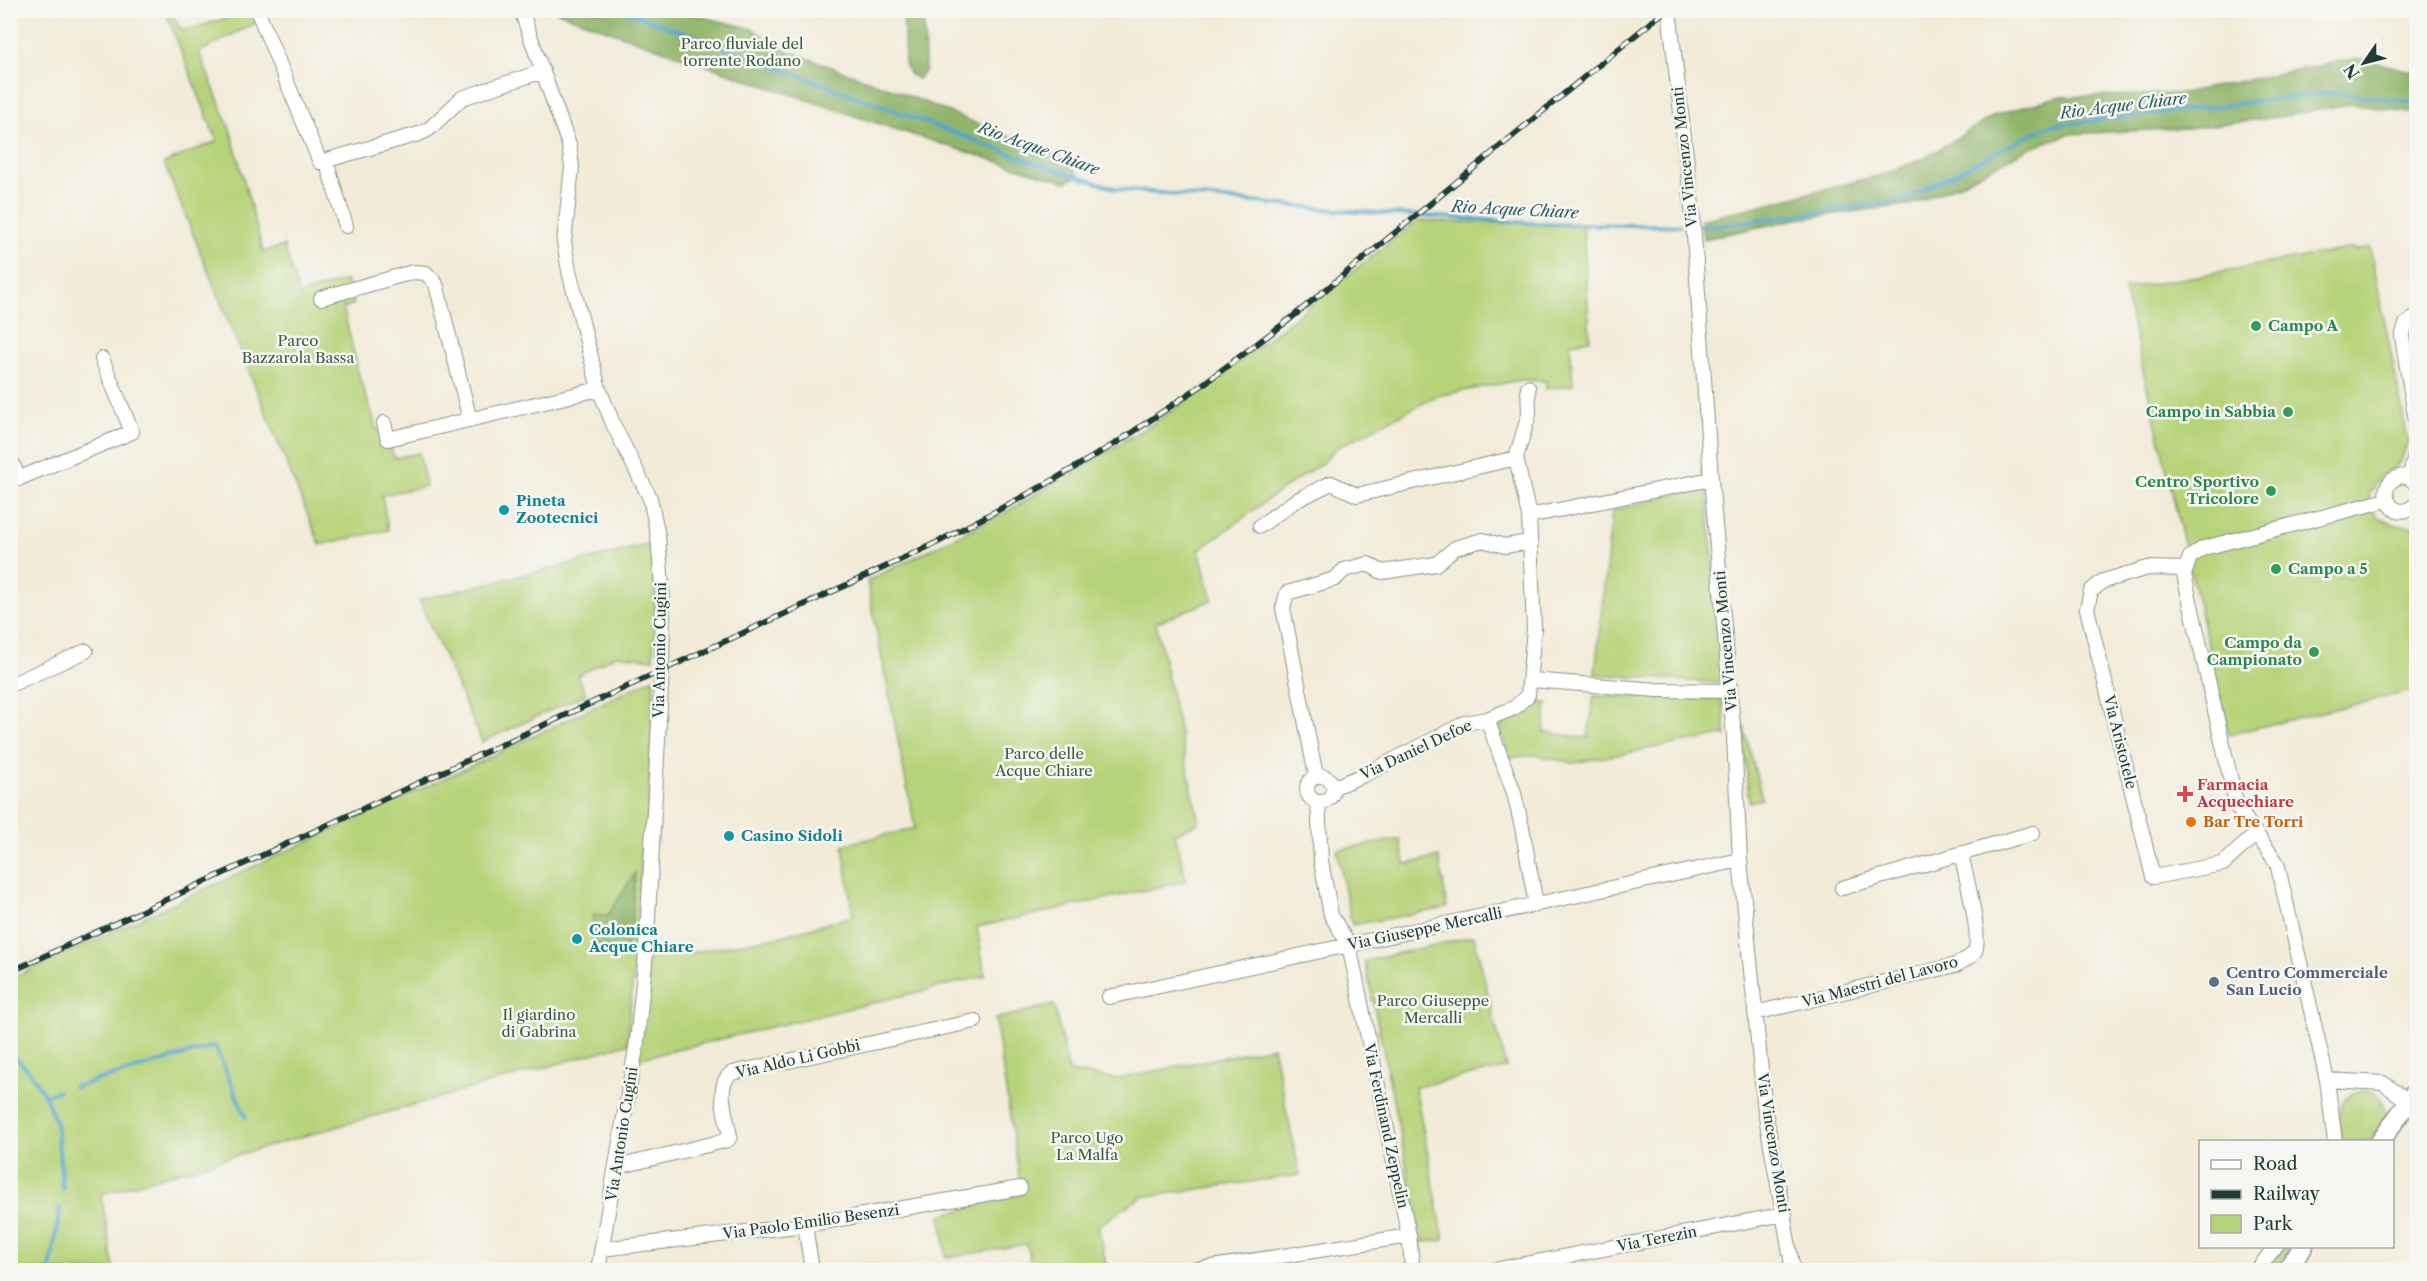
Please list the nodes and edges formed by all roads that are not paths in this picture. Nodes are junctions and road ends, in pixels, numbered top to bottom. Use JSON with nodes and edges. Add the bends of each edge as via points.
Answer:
{"nodes":[{"id":1,"x":257,"y":10,"type":"edge"},
{"id":2,"x":1669,"y":10,"type":"edge"},
{"id":3,"x":523,"y":16,"type":"dead end"},
{"id":4,"x":543,"y":71,"type":"junction"},
{"id":5,"x":326,"y":161,"type":"junction"},
{"id":6,"x":346,"y":226,"type":"dead end"},
{"id":7,"x":321,"y":298,"type":"dead end"},
{"id":8,"x":2416,"y":317,"type":"edge"},
{"id":9,"x":102,"y":359,"type":"dead end"},
{"id":10,"x":1528,"y":387,"type":"dead end"},
{"id":11,"x":599,"y":389,"type":"junction"},
{"id":12,"x":470,"y":420,"type":"junction"},
{"id":13,"x":2416,"y":421,"type":"edge"},
{"id":14,"x":384,"y":423,"type":"dead end"},
{"id":15,"x":2416,"y":453,"type":"edge"},
{"id":16,"x":10,"y":458,"type":"edge"},
{"id":17,"x":1516,"y":458,"type":"junction"},
{"id":18,"x":1712,"y":479,"type":"junction"},
{"id":19,"x":15,"y":480,"type":"edge"},
{"id":20,"x":2413,"y":481,"type":"edge"},
{"id":21,"x":2387,"y":500,"type":"junction"},
{"id":22,"x":2415,"y":508,"type":"edge"},
{"id":23,"x":1529,"y":516,"type":"junction"},
{"id":24,"x":1260,"y":526,"type":"dead end"},
{"id":25,"x":1529,"y":542,"type":"junction"},
{"id":26,"x":2184,"y":569,"type":"junction"},
{"id":27,"x":86,"y":651,"type":"dead end"},
{"id":28,"x":1531,"y":680,"type":"junction"},
{"id":29,"x":10,"y":685,"type":"edge"},
{"id":30,"x":1730,"y":690,"type":"junction"},
{"id":31,"x":1487,"y":719,"type":"junction"},
{"id":32,"x":1316,"y":776,"type":"junction"},
{"id":33,"x":1334,"y":787,"type":"junction"},
{"id":34,"x":1318,"y":802,"type":"junction"},
{"id":35,"x":2033,"y":833,"type":"dead end"},
{"id":36,"x":2256,"y":834,"type":"junction"},
{"id":37,"x":1961,"y":854,"type":"junction"},
{"id":38,"x":1740,"y":861,"type":"junction"},
{"id":39,"x":1842,"y":888,"type":"dead end"},
{"id":40,"x":1536,"y":905,"type":"junction"},
{"id":41,"x":1349,"y":945,"type":"junction"},
{"id":42,"x":1109,"y":996,"type":"dead end"},
{"id":43,"x":1755,"y":1013,"type":"junction"},
{"id":44,"x":975,"y":1021,"type":"dead end"},
{"id":45,"x":2327,"y":1080,"type":"junction"},
{"id":46,"x":2412,"y":1096,"type":"edge"},
{"id":47,"x":2335,"y":1140,"type":"edge"},
{"id":48,"x":2380,"y":1140,"type":"edge"},
{"id":49,"x":617,"y":1167,"type":"junction"},
{"id":50,"x":1020,"y":1188,"type":"dead end"},
{"id":51,"x":1785,"y":1214,"type":"junction"},
{"id":52,"x":805,"y":1225,"type":"junction"},
{"id":53,"x":1409,"y":1236,"type":"junction"},
{"id":54,"x":2274,"y":1248,"type":"edge"},
{"id":55,"x":2302,"y":1248,"type":"edge"},
{"id":56,"x":602,"y":1250,"type":"junction"},
{"id":57,"x":598,"y":1270,"type":"edge"},
{"id":58,"x":812,"y":1270,"type":"edge"},
{"id":59,"x":1193,"y":1270,"type":"edge"},
{"id":60,"x":1409,"y":1270,"type":"edge"},
{"id":61,"x":1494,"y":1270,"type":"edge"},
{"id":62,"x":1793,"y":1270,"type":"edge"},
{"id":63,"x":2257,"y":1270,"type":"edge"},
{"id":64,"x":2286,"y":1270,"type":"edge"}],
"edges":[{"from":1,"to":5,"type":"street","via":[[320,162]]},
{"from":2,"to":18,"type":"street","name":"Via Vincenzo Monti","via":[[1692,207]]},
{"from":3,"to":4,"type":"street","name":"Via Antonio Cugini"},
{"from":4,"to":5,"type":"street","via":[[462,98],[419,134]]},
{"from":4,"to":11,"type":"street","name":"Via Antonio Cugini","via":[[569,145],[572,167],[564,242]]},
{"from":5,"to":6,"type":"street"},
{"from":7,"to":12,"type":"street","via":[[413,272],[426,273],[436,285]]},
{"from":8,"to":13,"type":"street","via":[[2406,324],[2402,338]]},
{"from":9,"to":19,"type":"street","via":[[132,432]]},
{"from":10,"to":17,"type":"street","via":[[1529,414]]},
{"from":11,"to":12,"type":"street"},
{"from":11,"to":49,"type":"street","name":"Via Antonio Cugini","via":[[650,498],[658,536],[663,599],[646,953],[637,1042]]},
{"from":12,"to":14,"type":"street","via":[[388,439]]},
{"from":15,"to":20,"type":"street"},
{"from":16,"to":19,"type":"street"},
{"from":17,"to":23,"type":"street","name":"Via Daniel Defoe"},
{"from":17,"to":24,"type":"street","via":[[1357,495],[1331,483],[1295,501]]},
{"from":18,"to":23,"type":"street"},
{"from":18,"to":30,"type":"street","name":"Via Vincenzo Monti"},
{"from":20,"to":21,"type":"street","via":[[2398,477],[2389,484]]},
{"from":21,"to":22,"type":"street","via":[[2398,510]]},
{"from":21,"to":26,"type":"street","via":[[2204,548],[2190,557]]},
{"from":23,"to":25,"type":"street","name":"Via Daniel Defoe"},
{"from":25,"to":28,"type":"street","name":"Via Daniel Defoe","via":[[1534,628]]},
{"from":25,"to":32,"type":"street","via":[[1505,546],[1483,540],[1455,548],[1436,564],[1382,572],[1368,564],[1287,593],[1283,608]]},
{"from":26,"to":36,"type":"street","via":[[2184,585],[2237,807]]},
{"from":26,"to":36,"type":"street","name":"Via Aristotele","via":[[2148,568],[2103,581],[2091,591],[2087,609],[2153,877],[2223,864]]},
{"from":27,"to":29,"type":"street"},
{"from":28,"to":30,"type":"street","via":[[1657,690]]},
{"from":28,"to":31,"type":"street","name":"Via Daniel Defoe","via":[[1528,695],[1514,708]]},
{"from":30,"to":38,"type":"street","name":"Via Vincenzo Monti"},
{"from":31,"to":33,"type":"street","name":"Via Daniel Defoe","via":[[1465,723]]},
{"from":31,"to":40,"type":"street","via":[[1514,793]]},
{"from":32,"to":33,"type":"street","via":[[1325,776]]},
{"from":32,"to":34,"type":"street","via":[[1307,788]]},
{"from":33,"to":34,"type":"street","name":"Via Daniel Defoe","via":[[1328,800]]},
{"from":34,"to":41,"type":"street","via":[[1321,861],[1331,915]]},
{"from":35,"to":37,"type":"street"},
{"from":36,"to":45,"type":"street","via":[[2277,863]]},
{"from":37,"to":39,"type":"street"},
{"from":37,"to":43,"type":"street","name":"Via Maestri del Lavoro","via":[[1977,935],[1976,949],[1967,959],[1956,965]]},
{"from":38,"to":40,"type":"street","name":"Via Giuseppe Mercalli"},
{"from":38,"to":43,"type":"street","name":"Via Vincenzo Monti"},
{"from":40,"to":41,"type":"street","name":"Via Giuseppe Mercalli"},
{"from":41,"to":42,"type":"street","name":"Via Giuseppe Mercalli"},
{"from":41,"to":53,"type":"street","name":"Via Ferdinand Zeppelin"},
{"from":43,"to":51,"type":"street","name":"Via Vincenzo Monti","via":[[1765,1112]]},
{"from":44,"to":49,"type":"street","name":"Via Aldo Li Gobbi","via":[[732,1073],[722,1086],[728,1140]]},
{"from":45,"to":46,"type":"street","via":[[2383,1083]]},
{"from":45,"to":47,"type":"street"},
{"from":46,"to":48,"type":"main road"},
{"from":49,"to":56,"type":"street","name":"Via Antonio Cugini"},
{"from":50,"to":52,"type":"street","name":"Via Paolo Emilio Besenzi"},
{"from":51,"to":61,"type":"street","name":"Via Terezin"},
{"from":51,"to":62,"type":"street","name":"Via Vincenzo Monti"},
{"from":52,"to":56,"type":"street","name":"Via Paolo Emilio Besenzi"},
{"from":52,"to":58,"type":"street"},
{"from":53,"to":59,"type":"street"},
{"from":53,"to":60,"type":"street","name":"Via Ferdinand Zeppelin"},
{"from":54,"to":63,"type":"street"},
{"from":55,"to":64,"type":"main road"},
{"from":56,"to":57,"type":"street","name":"Via Antonio Cugini"}]}
